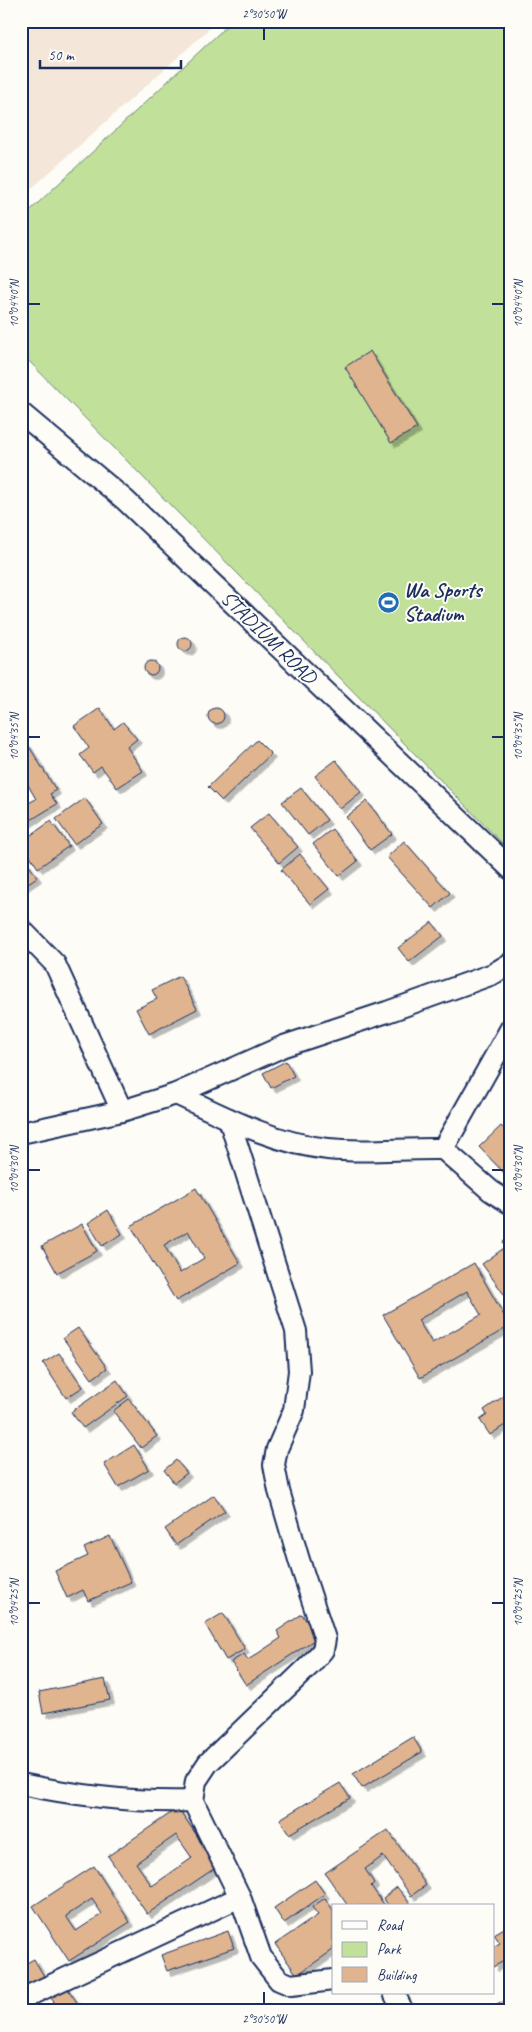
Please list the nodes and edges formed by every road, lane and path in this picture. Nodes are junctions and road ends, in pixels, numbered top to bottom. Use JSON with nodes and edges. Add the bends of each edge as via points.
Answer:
{"nodes":[{"id":1,"x":21,"y":413,"type":"edge"},
{"id":2,"x":511,"y":869,"type":"edge"},
{"id":3,"x":21,"y":929,"type":"edge"},
{"id":4,"x":511,"y":963,"type":"edge"},
{"id":5,"x":511,"y":1028,"type":"edge"},
{"id":6,"x":176,"y":1094,"type":"junction"},
{"id":7,"x":122,"y":1111,"type":"junction"},
{"id":8,"x":229,"y":1119,"type":"junction"},
{"id":9,"x":21,"y":1133,"type":"edge"},
{"id":10,"x":443,"y":1149,"type":"junction"},
{"id":11,"x":511,"y":1204,"type":"edge"},
{"id":12,"x":21,"y":1784,"type":"edge"},
{"id":13,"x":193,"y":1802,"type":"junction"},
{"id":14,"x":240,"y":1897,"type":"junction"},
{"id":15,"x":332,"y":1980,"type":"edge"},
{"id":16,"x":394,"y":1994,"type":"edge"},
{"id":17,"x":21,"y":2002,"type":"edge"},
{"id":18,"x":403,"y":2011,"type":"edge"}],
"edges":[{"from":1,"to":2,"type":"street","name":"STADIUM ROAD","via":[[125,500]]},
{"from":3,"to":7,"type":"street","via":[[55,964]]},
{"from":4,"to":6,"type":"street","via":[[484,977],[284,1046]]},
{"from":5,"to":10,"type":"street"},
{"from":6,"to":7,"type":"street"},
{"from":6,"to":8,"type":"street"},
{"from":7,"to":9,"type":"street"},
{"from":8,"to":10,"type":"street","via":[[272,1138],[327,1149]]},
{"from":8,"to":13,"type":"street","via":[[296,1331],[298,1371],[294,1410],[277,1449],[274,1465],[298,1560],[325,1639],[323,1650],[312,1664],[208,1763],[196,1781]]},
{"from":10,"to":11,"type":"street"},
{"from":12,"to":13,"type":"street","via":[[62,1793],[157,1803]]},
{"from":13,"to":14,"type":"street"},
{"from":14,"to":15,"type":"street","via":[[261,1957],[279,1980],[291,1985]]},
{"from":14,"to":17,"type":"street"},
{"from":16,"to":18,"type":"street"}]}
